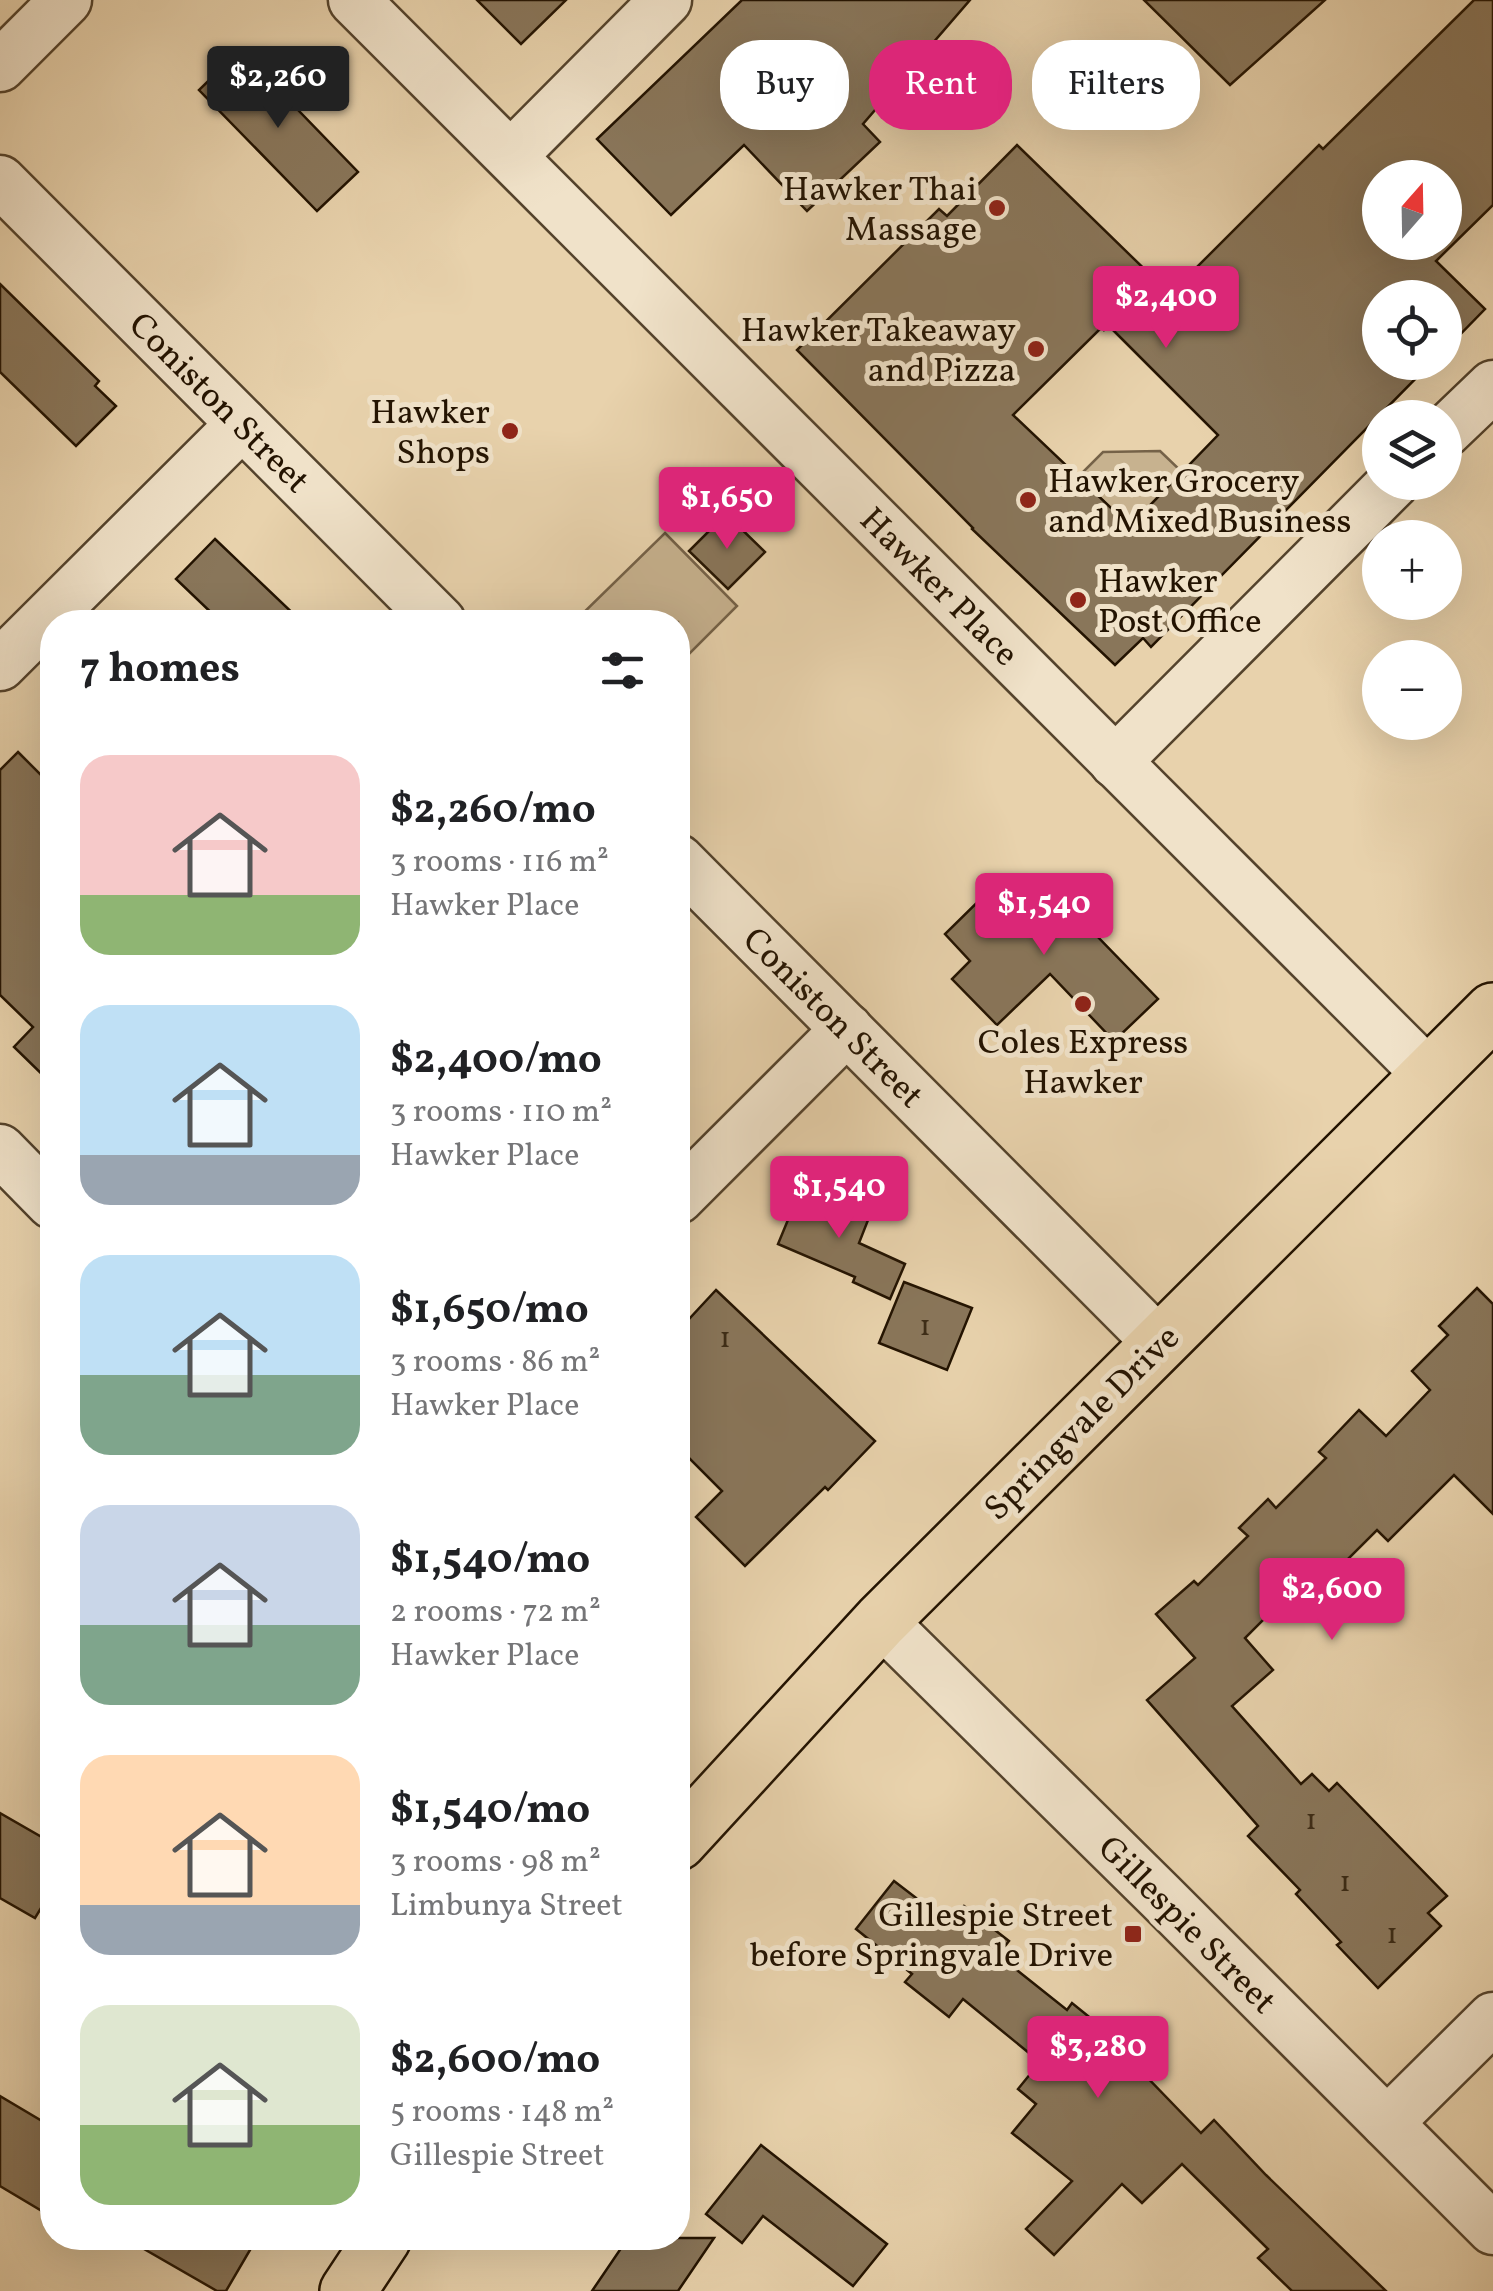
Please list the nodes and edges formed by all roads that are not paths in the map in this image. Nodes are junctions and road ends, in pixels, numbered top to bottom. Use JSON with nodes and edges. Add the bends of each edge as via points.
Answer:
{"nodes":[{"id":1,"x":66,"y":0,"type":"edge"},
{"id":2,"x":354,"y":0,"type":"edge"},
{"id":3,"x":666,"y":0,"type":"edge"},
{"id":4,"x":0,"y":66,"type":"edge"},
{"id":5,"x":511,"y":156,"type":"junction"},
{"id":6,"x":0,"y":181,"type":"edge"},
{"id":7,"x":1493,"y":386,"type":"edge"},
{"id":8,"x":1462,"y":416,"type":"edge"},
{"id":9,"x":242,"y":424,"type":"junction"},
{"id":10,"x":1376,"y":500,"type":"edge"},
{"id":11,"x":55,"y":610,"type":"edge"},
{"id":12,"x":428,"y":610,"type":"edge"},
{"id":13,"x":40,"y":625,"type":"edge"},
{"id":14,"x":0,"y":665,"type":"edge"},
{"id":15,"x":1115,"y":762,"type":"junction"},
{"id":16,"x":690,"y":872,"type":"edge"},
{"id":17,"x":1493,"y":1011,"type":"edge"},
{"id":18,"x":846,"y":1029,"type":"junction"},
{"id":19,"x":1429,"y":1075,"type":"junction"},
{"id":20,"x":0,"y":1150,"type":"edge"},
{"id":21,"x":690,"y":1186,"type":"edge"},
{"id":22,"x":40,"y":1191,"type":"edge"},
{"id":23,"x":1160,"y":1344,"type":"junction"},
{"id":24,"x":881,"y":1621,"type":"junction"},
{"id":25,"x":690,"y":1823,"type":"edge"},
{"id":26,"x":1493,"y":2018,"type":"edge"},
{"id":27,"x":1387,"y":2123,"type":"junction"},
{"id":28,"x":1493,"y":2229,"type":"edge"},
{"id":29,"x":376,"y":2250,"type":"edge"},
{"id":30,"x":348,"y":2291,"type":"edge"}],
"edges":[{"from":1,"to":4,"type":"street"},
{"from":2,"to":5,"type":"street","name":"Hawker Place"},
{"from":3,"to":5,"type":"street"},
{"from":5,"to":15,"type":"street","name":"Hawker Place"},
{"from":6,"to":9,"type":"street","name":"Coniston Street"},
{"from":7,"to":8,"type":"street"},
{"from":9,"to":11,"type":"street"},
{"from":9,"to":12,"type":"street","name":"Coniston Street"},
{"from":10,"to":15,"type":"street"},
{"from":13,"to":14,"type":"street"},
{"from":15,"to":19,"type":"street","name":"Hawker Place"},
{"from":16,"to":18,"type":"street","name":"Coniston Street"},
{"from":17,"to":19,"type":"main road","name":"Springvale Drive"},
{"from":18,"to":21,"type":"street"},
{"from":18,"to":23,"type":"street","name":"Coniston Street"},
{"from":19,"to":23,"type":"main road","name":"Springvale Drive"},
{"from":20,"to":22,"type":"street"},
{"from":23,"to":24,"type":"main road","name":"Springvale Drive"},
{"from":24,"to":25,"type":"main road","name":"Springvale Drive"},
{"from":24,"to":27,"type":"street","name":"Gillespie Street"},
{"from":26,"to":27,"type":"street"},
{"from":27,"to":28,"type":"street","name":"Gillespie Street"},
{"from":29,"to":30,"type":"main road"}]}
